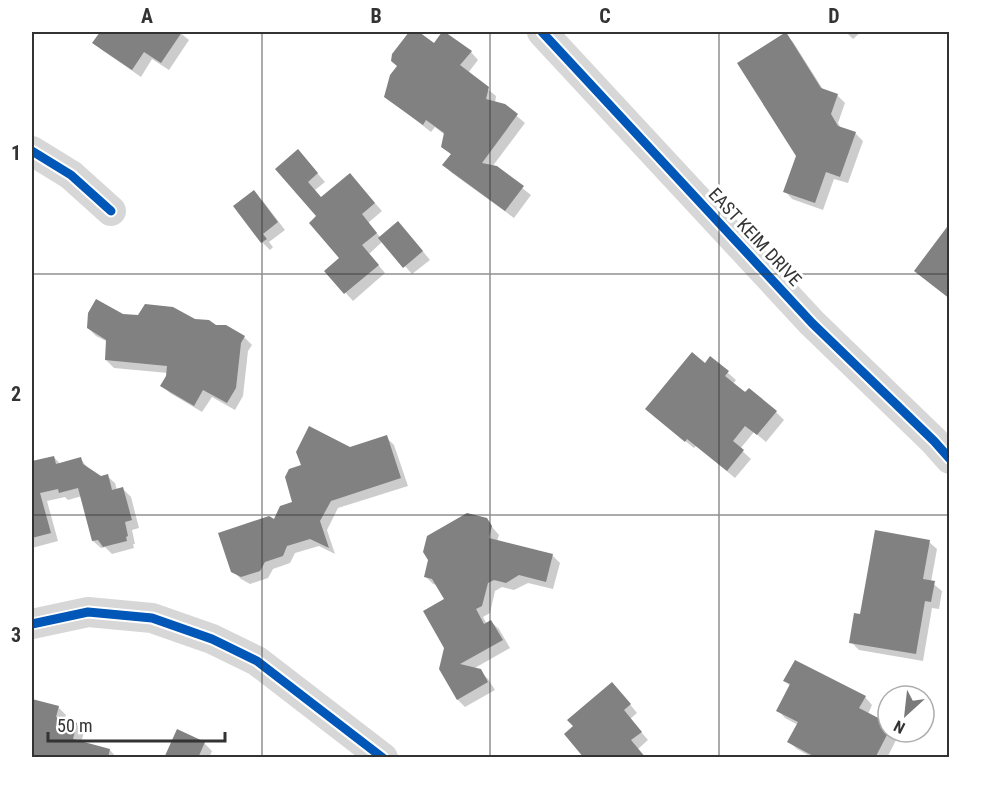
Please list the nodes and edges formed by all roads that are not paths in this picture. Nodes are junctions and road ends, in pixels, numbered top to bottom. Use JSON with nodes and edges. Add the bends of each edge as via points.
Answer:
{"nodes":[{"id":1,"x":542,"y":32,"type":"edge"},
{"id":2,"x":32,"y":151,"type":"edge"},
{"id":3,"x":111,"y":211,"type":"dead end"},
{"id":4,"x":950,"y":459,"type":"edge"},
{"id":5,"x":32,"y":624,"type":"edge"},
{"id":6,"x":383,"y":758,"type":"edge"}],
"edges":[{"from":1,"to":4,"type":"street","name":"EAST KEIM DRIVE","via":[[812,323]]},
{"from":2,"to":3,"type":"street","via":[[71,175]]},
{"from":5,"to":6,"type":"street","via":[[88,612],[152,618],[212,639],[257,661]]}]}
